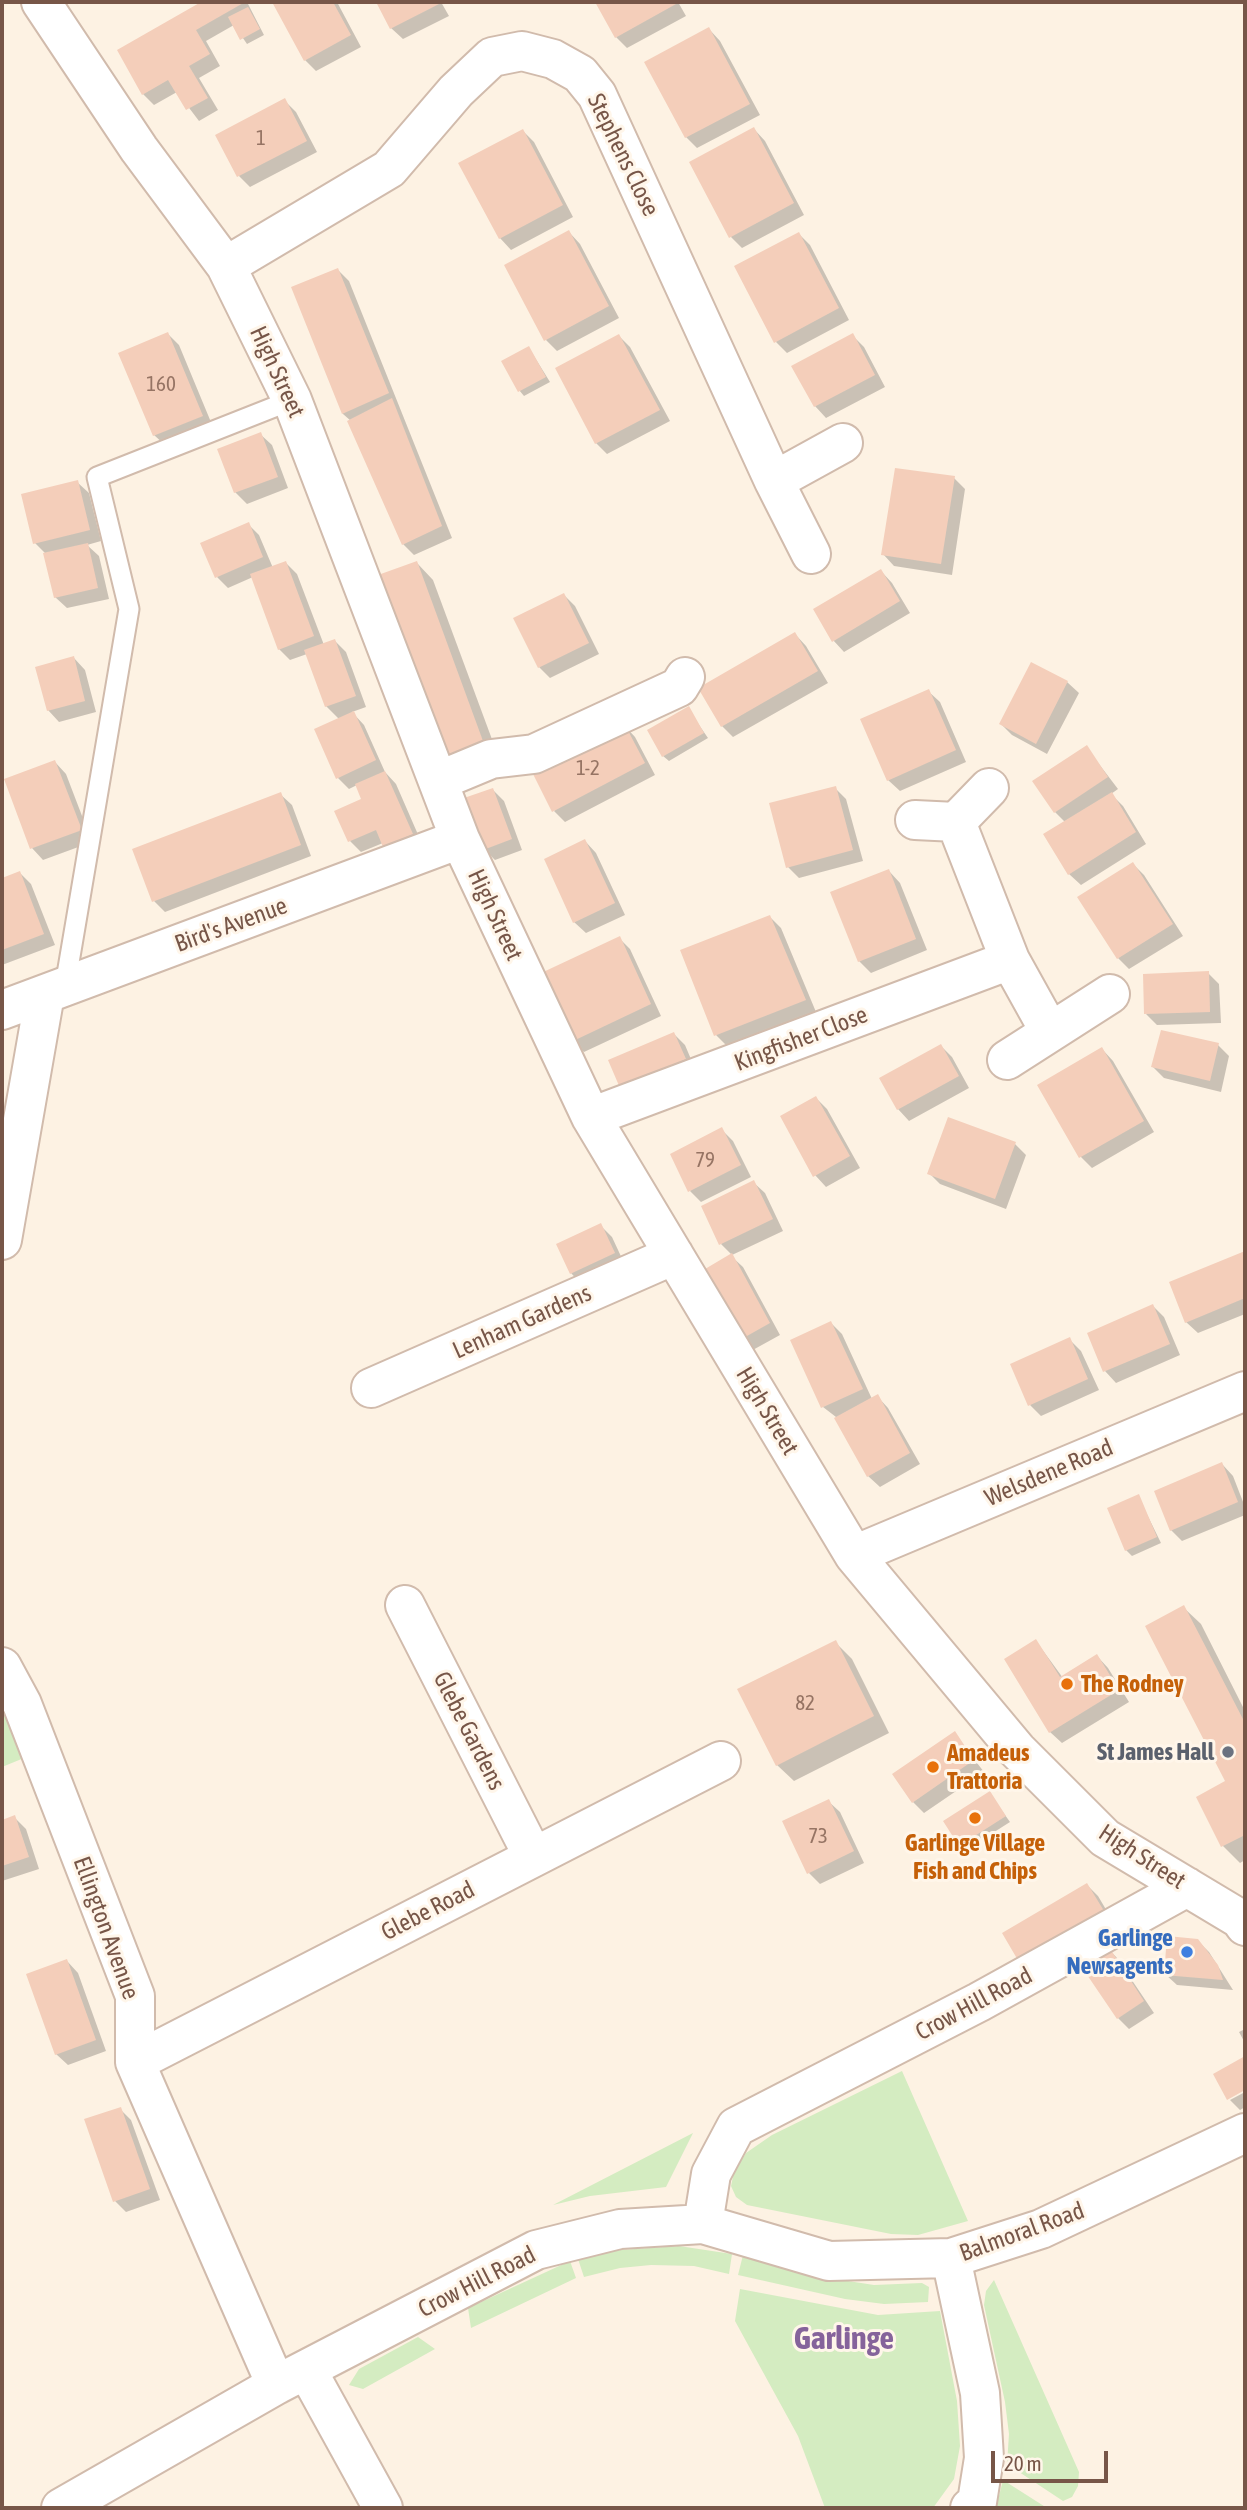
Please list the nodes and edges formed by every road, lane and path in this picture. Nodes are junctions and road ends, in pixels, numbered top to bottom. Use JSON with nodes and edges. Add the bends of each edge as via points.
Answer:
{"nodes":[{"id":1,"x":41,"y":2,"type":"edge"},
{"id":2,"x":226,"y":266,"type":"junction"},
{"id":3,"x":292,"y":400,"type":"junction"},
{"id":4,"x":843,"y":443,"type":"dead end"},
{"id":5,"x":774,"y":481,"type":"junction"},
{"id":6,"x":811,"y":554,"type":"dead end"},
{"id":7,"x":685,"y":677,"type":"dead end"},
{"id":8,"x":438,"y":781,"type":"junction"},
{"id":9,"x":989,"y":788,"type":"dead end"},
{"id":10,"x":915,"y":820,"type":"dead end"},
{"id":11,"x":956,"y":822,"type":"junction"},
{"id":12,"x":460,"y":839,"type":"junction"},
{"id":13,"x":1010,"y":960,"type":"junction"},
{"id":14,"x":55,"y":990,"type":"junction"},
{"id":15,"x":1110,"y":994,"type":"dead end"},
{"id":16,"x":2,"y":1010,"type":"edge"},
{"id":17,"x":1050,"y":1032,"type":"junction"},
{"id":18,"x":1007,"y":1060,"type":"dead end"},
{"id":19,"x":591,"y":1117,"type":"junction"},
{"id":20,"x":2,"y":1240,"type":"edge"},
{"id":21,"x":674,"y":1255,"type":"junction"},
{"id":22,"x":371,"y":1388,"type":"dead end"},
{"id":23,"x":1245,"y":1391,"type":"edge"},
{"id":24,"x":854,"y":1555,"type":"junction"},
{"id":25,"x":405,"y":1605,"type":"dead end"},
{"id":26,"x":2,"y":1667,"type":"edge"},
{"id":27,"x":721,"y":1760,"type":"dead end"},
{"id":28,"x":533,"y":1856,"type":"junction"},
{"id":29,"x":1187,"y":1887,"type":"junction"},
{"id":30,"x":1243,"y":1919,"type":"edge"},
{"id":31,"x":135,"y":2062,"type":"junction"},
{"id":32,"x":1245,"y":2133,"type":"edge"},
{"id":33,"x":703,"y":2224,"type":"junction"},
{"id":34,"x":951,"y":2258,"type":"junction"},
{"id":35,"x":292,"y":2379,"type":"junction"},
{"id":36,"x":61,"y":2508,"type":"edge"},
{"id":37,"x":383,"y":2508,"type":"edge"},
{"id":38,"x":971,"y":2508,"type":"edge"}],
"edges":[{"from":1,"to":2,"type":"street","name":"High Street","via":[[139,149]]},
{"from":2,"to":3,"type":"street","name":"High Street"},
{"from":2,"to":5,"type":"street","name":"Stephens Close","via":[[389,169],[492,57],[523,51],[553,59],[580,74],[597,95]]},
{"from":3,"to":8,"type":"street","name":"High Street"},
{"from":3,"to":14,"type":"lane","via":[[96,477],[129,609]]},
{"from":4,"to":5,"type":"street"},
{"from":5,"to":6,"type":"street","name":"Stephens Close"},
{"from":7,"to":8,"type":"street","via":[[679,687],[534,754],[491,759]]},
{"from":8,"to":12,"type":"street","name":"High Street"},
{"from":9,"to":11,"type":"street"},
{"from":10,"to":11,"type":"street"},
{"from":11,"to":13,"type":"street"},
{"from":12,"to":14,"type":"street","name":"Bird's Avenue"},
{"from":12,"to":19,"type":"street","name":"High Street"},
{"from":13,"to":17,"type":"street"},
{"from":13,"to":19,"type":"street","name":"Kingfisher Close"},
{"from":14,"to":16,"type":"street","name":"Bird's Avenue"},
{"from":14,"to":20,"type":"street"},
{"from":15,"to":17,"type":"street"},
{"from":17,"to":18,"type":"street"},
{"from":19,"to":21,"type":"street","name":"High Street"},
{"from":21,"to":22,"type":"street","name":"Lenham Gardens"},
{"from":21,"to":24,"type":"street","name":"High Street"},
{"from":23,"to":24,"type":"street","name":"Welsdene Road"},
{"from":24,"to":29,"type":"street","name":"High Street","via":[[1017,1750],[1105,1838]]},
{"from":25,"to":28,"type":"street","name":"Glebe Gardens"},
{"from":26,"to":31,"type":"street","name":"Ellington Avenue","via":[[22,1704],[135,1996]]},
{"from":27,"to":28,"type":"street","name":"Glebe Road"},
{"from":28,"to":31,"type":"street","name":"Glebe Road"},
{"from":29,"to":30,"type":"street","name":"High Street"},
{"from":29,"to":33,"type":"street","name":"Crow Hill Road","via":[[979,2002],[736,2127],[711,2174]]},
{"from":31,"to":35,"type":"street","name":"Ellington Avenue"},
{"from":32,"to":34,"type":"street","name":"Balmoral Road","via":[[1041,2229]]},
{"from":33,"to":34,"type":"street","name":"Balmoral Road","via":[[829,2261]]},
{"from":33,"to":35,"type":"street","name":"Crow Hill Road","via":[[620,2229],[536,2250]]},
{"from":34,"to":38,"type":"street","via":[[980,2393],[984,2458],[977,2502]]},
{"from":35,"to":36,"type":"street","name":"Crow Hill Road"},
{"from":35,"to":37,"type":"street","name":"Ellington Avenue"}]}
